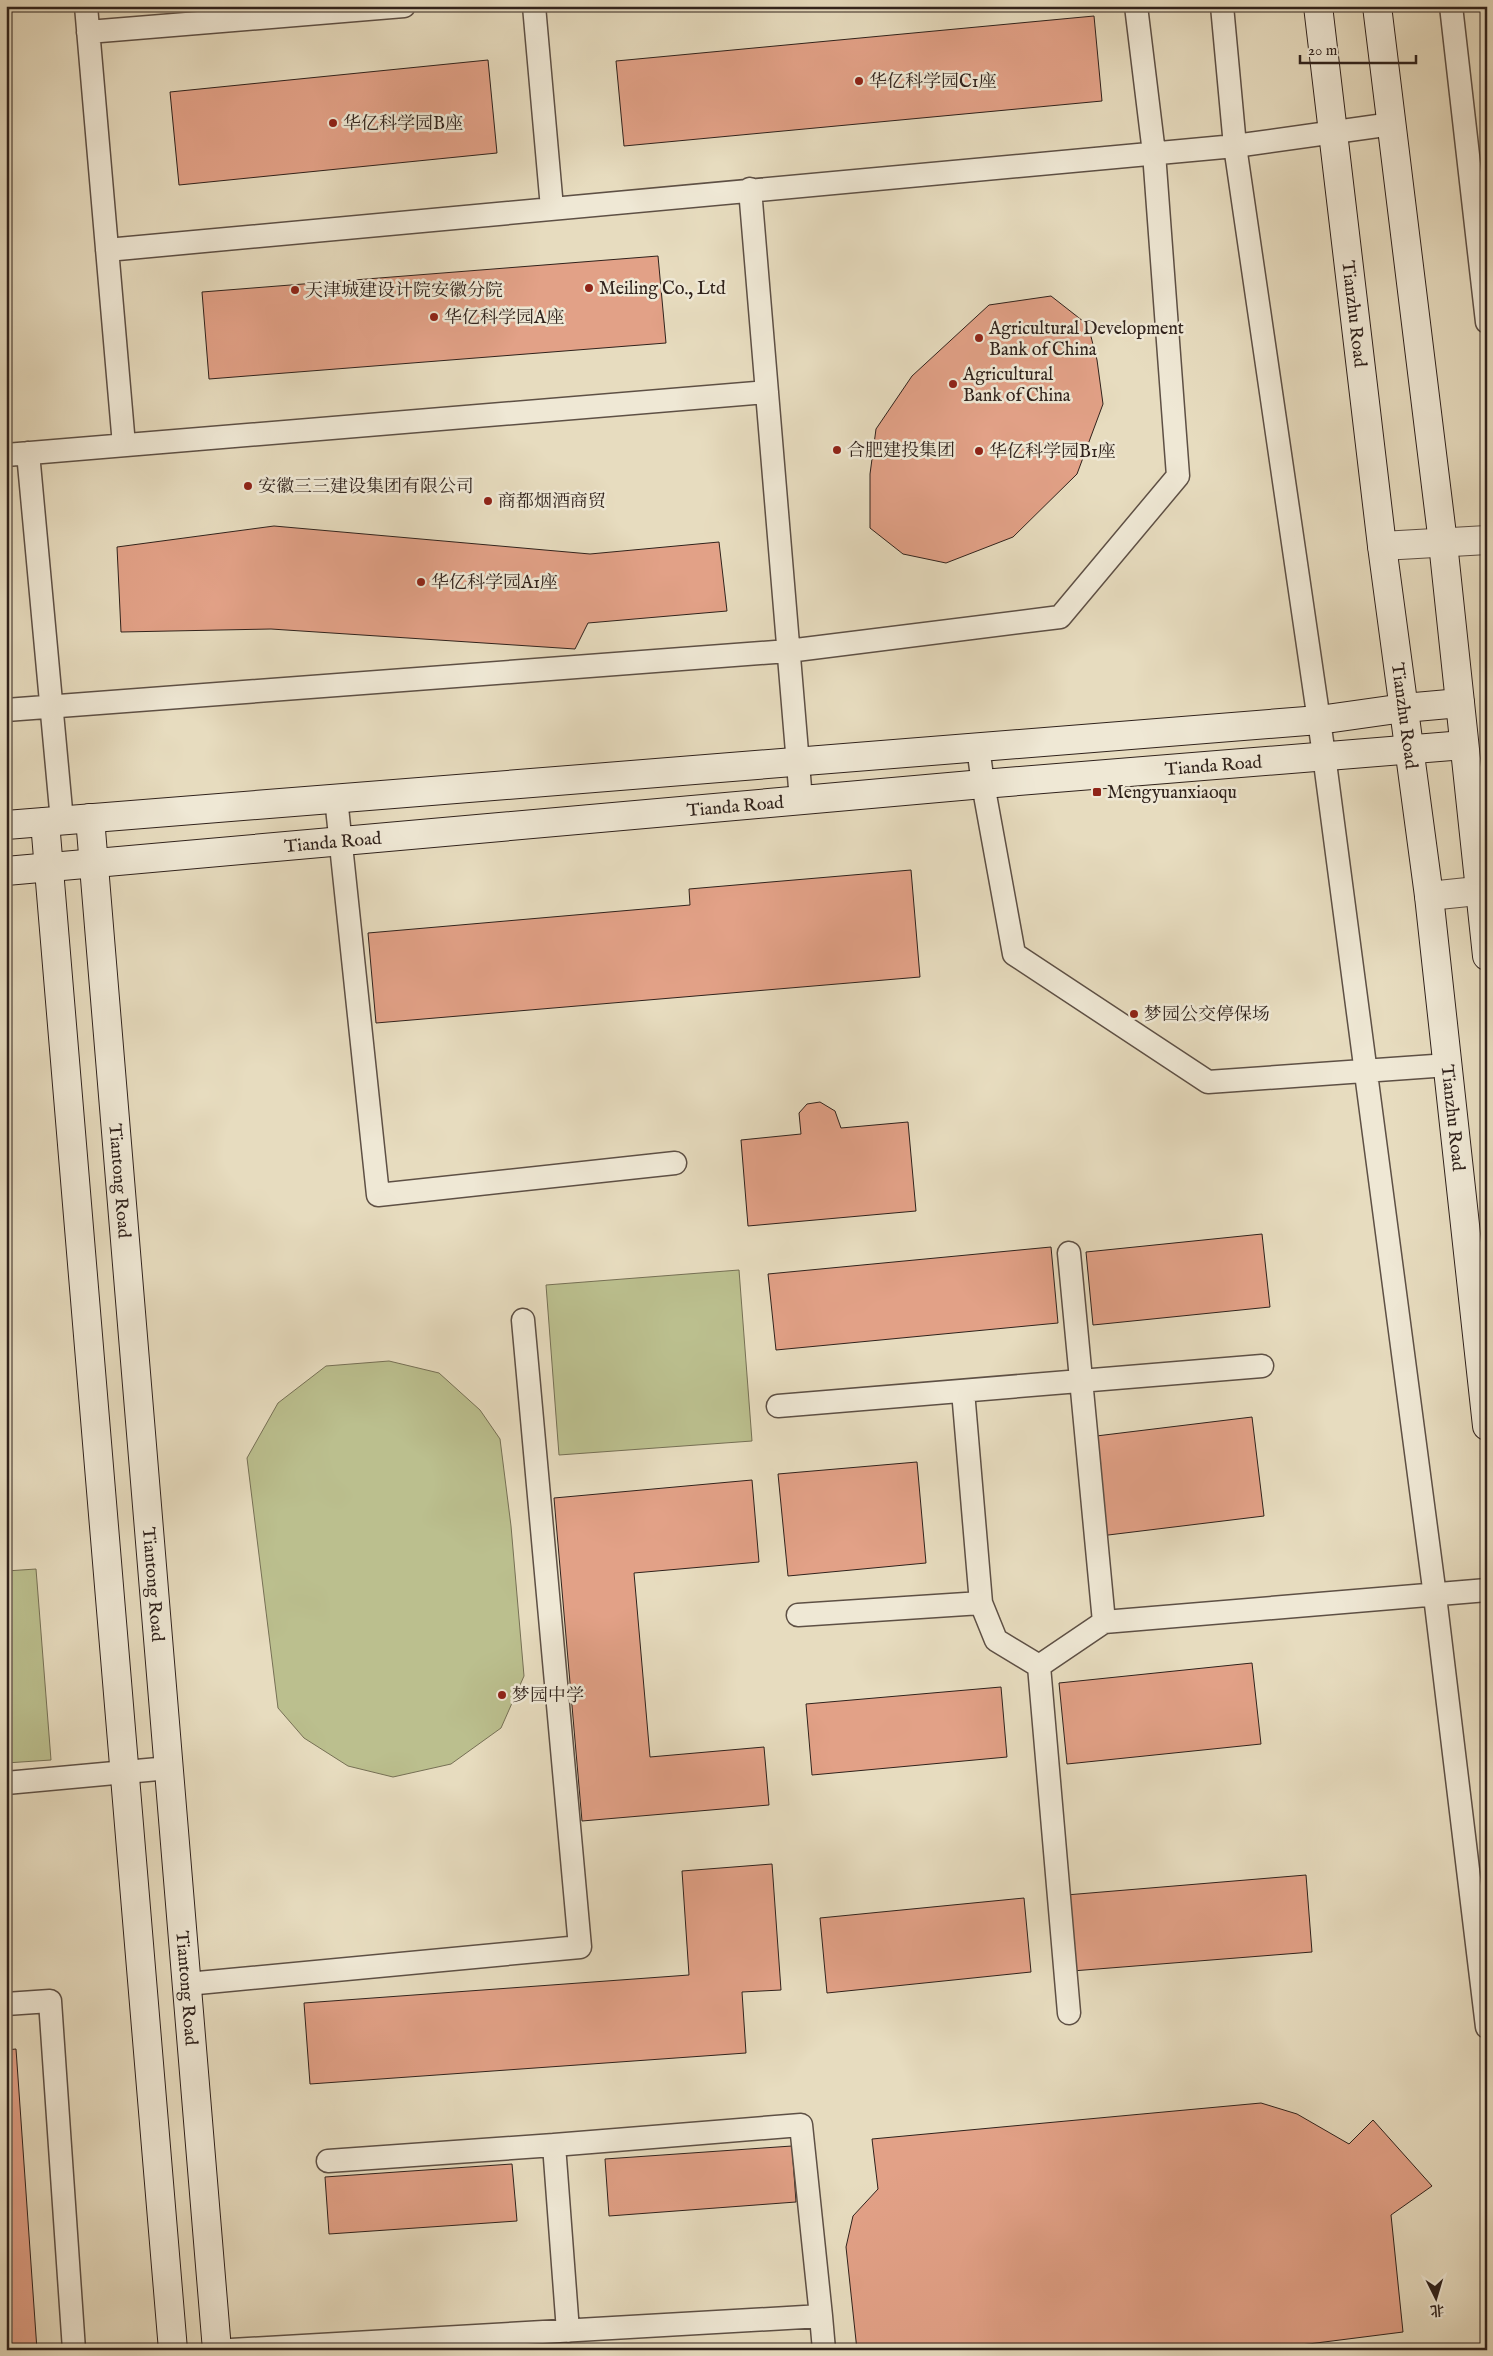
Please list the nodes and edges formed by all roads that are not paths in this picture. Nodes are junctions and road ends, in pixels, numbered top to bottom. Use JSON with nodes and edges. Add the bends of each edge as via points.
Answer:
{"nodes":[{"id":1,"x":86,"y":6,"type":"edge"},
{"id":2,"x":404,"y":6,"type":"edge"},
{"id":3,"x":534,"y":6,"type":"edge"},
{"id":4,"x":1136,"y":6,"type":"edge"},
{"id":5,"x":1222,"y":6,"type":"edge"},
{"id":6,"x":1318,"y":6,"type":"edge"},
{"id":7,"x":1378,"y":6,"type":"edge"},
{"id":8,"x":1451,"y":6,"type":"edge"},
{"id":9,"x":88,"y":32,"type":"junction"},
{"id":10,"x":1392,"y":124,"type":"junction"},
{"id":11,"x":1333,"y":133,"type":"junction"},
{"id":12,"x":1235,"y":146,"type":"junction"},
{"id":13,"x":1154,"y":153,"type":"junction"},
{"id":14,"x":750,"y":189,"type":"junction"},
{"id":15,"x":552,"y":208,"type":"junction"},
{"id":16,"x":107,"y":250,"type":"junction"},
{"id":17,"x":1487,"y":322,"type":"edge"},
{"id":18,"x":766,"y":392,"type":"junction"},
{"id":19,"x":124,"y":445,"type":"junction"},
{"id":20,"x":17,"y":454,"type":"edge"},
{"id":21,"x":1487,"y":540,"type":"edge"},
{"id":22,"x":1443,"y":543,"type":"junction"},
{"id":23,"x":1382,"y":546,"type":"junction"},
{"id":24,"x":788,"y":652,"type":"junction"},
{"id":25,"x":1460,"y":703,"type":"junction"},
{"id":26,"x":51,"y":706,"type":"junction"},
{"id":27,"x":1404,"y":708,"type":"junction"},
{"id":28,"x":6,"y":710,"type":"edge"},
{"id":29,"x":1319,"y":720,"type":"junction"},
{"id":30,"x":1464,"y":745,"type":"junction"},
{"id":31,"x":978,"y":747,"type":"junction"},
{"id":32,"x":1409,"y":749,"type":"junction"},
{"id":33,"x":1324,"y":754,"type":"junction"},
{"id":34,"x":797,"y":761,"type":"junction"},
{"id":35,"x":983,"y":784,"type":"junction"},
{"id":36,"x":336,"y":798,"type":"junction"},
{"id":37,"x":801,"y":800,"type":"junction"},
{"id":38,"x":90,"y":818,"type":"junction"},
{"id":39,"x":53,"y":821,"type":"junction"},
{"id":40,"x":6,"y":825,"type":"edge"},
{"id":41,"x":340,"y":841,"type":"junction"},
{"id":42,"x":94,"y":864,"type":"junction"},
{"id":43,"x":50,"y":867,"type":"junction"},
{"id":44,"x":6,"y":871,"type":"edge"},
{"id":45,"x":1483,"y":891,"type":"edge"},
{"id":46,"x":1429,"y":896,"type":"junction"},
{"id":47,"x":1487,"y":956,"type":"edge"},
{"id":48,"x":1448,"y":1065,"type":"junction"},
{"id":49,"x":1366,"y":1071,"type":"junction"},
{"id":50,"x":675,"y":1164,"type":"dead end"},
{"id":51,"x":1069,"y":1252,"type":"dead end"},
{"id":52,"x":523,"y":1320,"type":"dead end"},
{"id":53,"x":1262,"y":1366,"type":"dead end"},
{"id":54,"x":1082,"y":1381,"type":"junction"},
{"id":55,"x":963,"y":1390,"type":"junction"},
{"id":56,"x":778,"y":1406,"type":"dead end"},
{"id":57,"x":1487,"y":1426,"type":"edge"},
{"id":58,"x":1487,"y":1590,"type":"edge"},
{"id":59,"x":1435,"y":1596,"type":"junction"},
{"id":60,"x":981,"y":1603,"type":"junction"},
{"id":61,"x":798,"y":1615,"type":"dead end"},
{"id":62,"x":1104,"y":1622,"type":"junction"},
{"id":63,"x":1039,"y":1666,"type":"junction"},
{"id":64,"x":169,"y":1768,"type":"junction"},
{"id":65,"x":125,"y":1774,"type":"junction"},
{"id":66,"x":6,"y":1783,"type":"edge"},
{"id":67,"x":187,"y":1984,"type":"junction"},
{"id":68,"x":6,"y":2004,"type":"edge"},
{"id":69,"x":1069,"y":2013,"type":"dead end"},
{"id":70,"x":1487,"y":2026,"type":"edge"},
{"id":71,"x":554,"y":2145,"type":"junction"},
{"id":72,"x":328,"y":2161,"type":"dead end"},
{"id":73,"x":821,"y":2316,"type":"junction"},
{"id":74,"x":568,"y":2331,"type":"junction"},
{"id":75,"x":74,"y":2350,"type":"edge"},
{"id":76,"x":173,"y":2350,"type":"edge"},
{"id":77,"x":218,"y":2350,"type":"edge"},
{"id":78,"x":231,"y":2350,"type":"edge"},
{"id":79,"x":824,"y":2350,"type":"edge"}],
"edges":[{"from":1,"to":9,"type":"lane"},
{"from":2,"to":9,"type":"lane"},
{"from":3,"to":15,"type":"lane"},
{"from":4,"to":13,"type":"lane"},
{"from":5,"to":12,"type":"lane"},
{"from":6,"to":11,"type":"street","name":"Tianzhu Road"},
{"from":7,"to":10,"type":"street"},
{"from":8,"to":17,"type":"lane"},
{"from":9,"to":16,"type":"lane"},
{"from":10,"to":11,"type":"lane"},
{"from":10,"to":22,"type":"street"},
{"from":11,"to":12,"type":"lane"},
{"from":11,"to":23,"type":"street","name":"Tianzhu Road"},
{"from":12,"to":13,"type":"lane"},
{"from":12,"to":29,"type":"lane"},
{"from":13,"to":14,"type":"lane"},
{"from":13,"to":24,"type":"lane","via":[[1178,476],[1060,617]]},
{"from":14,"to":15,"type":"lane"},
{"from":14,"to":18,"type":"lane"},
{"from":15,"to":16,"type":"lane"},
{"from":16,"to":19,"type":"lane"},
{"from":18,"to":19,"type":"lane"},
{"from":18,"to":24,"type":"lane"},
{"from":19,"to":20,"type":"lane"},
{"from":20,"to":26,"type":"lane"},
{"from":21,"to":22,"type":"street"},
{"from":22,"to":23,"type":"street"},
{"from":22,"to":25,"type":"street"},
{"from":23,"to":27,"type":"street","name":"Tianzhu Road"},
{"from":24,"to":26,"type":"lane"},
{"from":24,"to":34,"type":"lane"},
{"from":25,"to":27,"type":"street","name":"Tianda Road"},
{"from":25,"to":30,"type":"street"},
{"from":26,"to":28,"type":"lane"},
{"from":26,"to":39,"type":"lane"},
{"from":27,"to":29,"type":"street","name":"Tianda Road"},
{"from":27,"to":32,"type":"street","name":"Tianzhu Road"},
{"from":29,"to":31,"type":"street","name":"Tianda Road"},
{"from":29,"to":33,"type":"lane"},
{"from":30,"to":32,"type":"street","name":"Tianda Road"},
{"from":30,"to":45,"type":"street"},
{"from":31,"to":34,"type":"street","name":"Tianda Road"},
{"from":31,"to":35,"type":"lane"},
{"from":32,"to":33,"type":"street","name":"Tianda Road"},
{"from":32,"to":46,"type":"street","name":"Tianzhu Road"},
{"from":33,"to":35,"type":"street","name":"Tianda Road"},
{"from":33,"to":49,"type":"lane"},
{"from":34,"to":36,"type":"street","name":"Tianda Road"},
{"from":34,"to":37,"type":"lane"},
{"from":35,"to":37,"type":"street","name":"Tianda Road"},
{"from":35,"to":49,"type":"lane","via":[[1014,954],[1208,1082]]},
{"from":36,"to":38,"type":"street","name":"Tianda Road"},
{"from":36,"to":41,"type":"lane"},
{"from":37,"to":41,"type":"street","name":"Tianda Road"},
{"from":38,"to":39,"type":"street","name":"Tianda Road"},
{"from":38,"to":42,"type":"street","name":"Tiantong Road"},
{"from":39,"to":40,"type":"street","name":"Tianda Road"},
{"from":39,"to":43,"type":"street"},
{"from":41,"to":42,"type":"street","name":"Tianda Road"},
{"from":41,"to":50,"type":"lane","via":[[378,1194]]},
{"from":42,"to":43,"type":"street","name":"Tianda Road"},
{"from":42,"to":64,"type":"street","name":"Tiantong Road"},
{"from":43,"to":44,"type":"street","name":"Tianda Road"},
{"from":43,"to":65,"type":"street"},
{"from":45,"to":46,"type":"street"},
{"from":45,"to":47,"type":"street"},
{"from":46,"to":48,"type":"street","name":"Tianzhu Road"},
{"from":48,"to":49,"type":"lane"},
{"from":48,"to":57,"type":"street","name":"Tianzhu Road"},
{"from":49,"to":59,"type":"lane"},
{"from":51,"to":54,"type":"lane"},
{"from":52,"to":67,"type":"lane","via":[[580,1947]]},
{"from":53,"to":54,"type":"lane"},
{"from":54,"to":55,"type":"lane"},
{"from":54,"to":62,"type":"lane"},
{"from":55,"to":56,"type":"lane"},
{"from":55,"to":60,"type":"lane"},
{"from":58,"to":59,"type":"lane"},
{"from":59,"to":62,"type":"lane"},
{"from":59,"to":70,"type":"lane"},
{"from":60,"to":61,"type":"lane"},
{"from":60,"to":63,"type":"lane","via":[[996,1640]]},
{"from":62,"to":63,"type":"lane"},
{"from":63,"to":69,"type":"lane"},
{"from":64,"to":65,"type":"lane"},
{"from":64,"to":67,"type":"street","name":"Tiantong Road"},
{"from":65,"to":66,"type":"lane"},
{"from":65,"to":76,"type":"street"},
{"from":67,"to":77,"type":"street","name":"Tiantong Road"},
{"from":68,"to":75,"type":"lane","via":[[50,2001]]},
{"from":71,"to":72,"type":"lane"},
{"from":71,"to":73,"type":"lane","via":[[801,2125]]},
{"from":71,"to":74,"type":"lane"},
{"from":73,"to":74,"type":"lane"},
{"from":73,"to":79,"type":"lane"},
{"from":74,"to":78,"type":"lane"}]}
